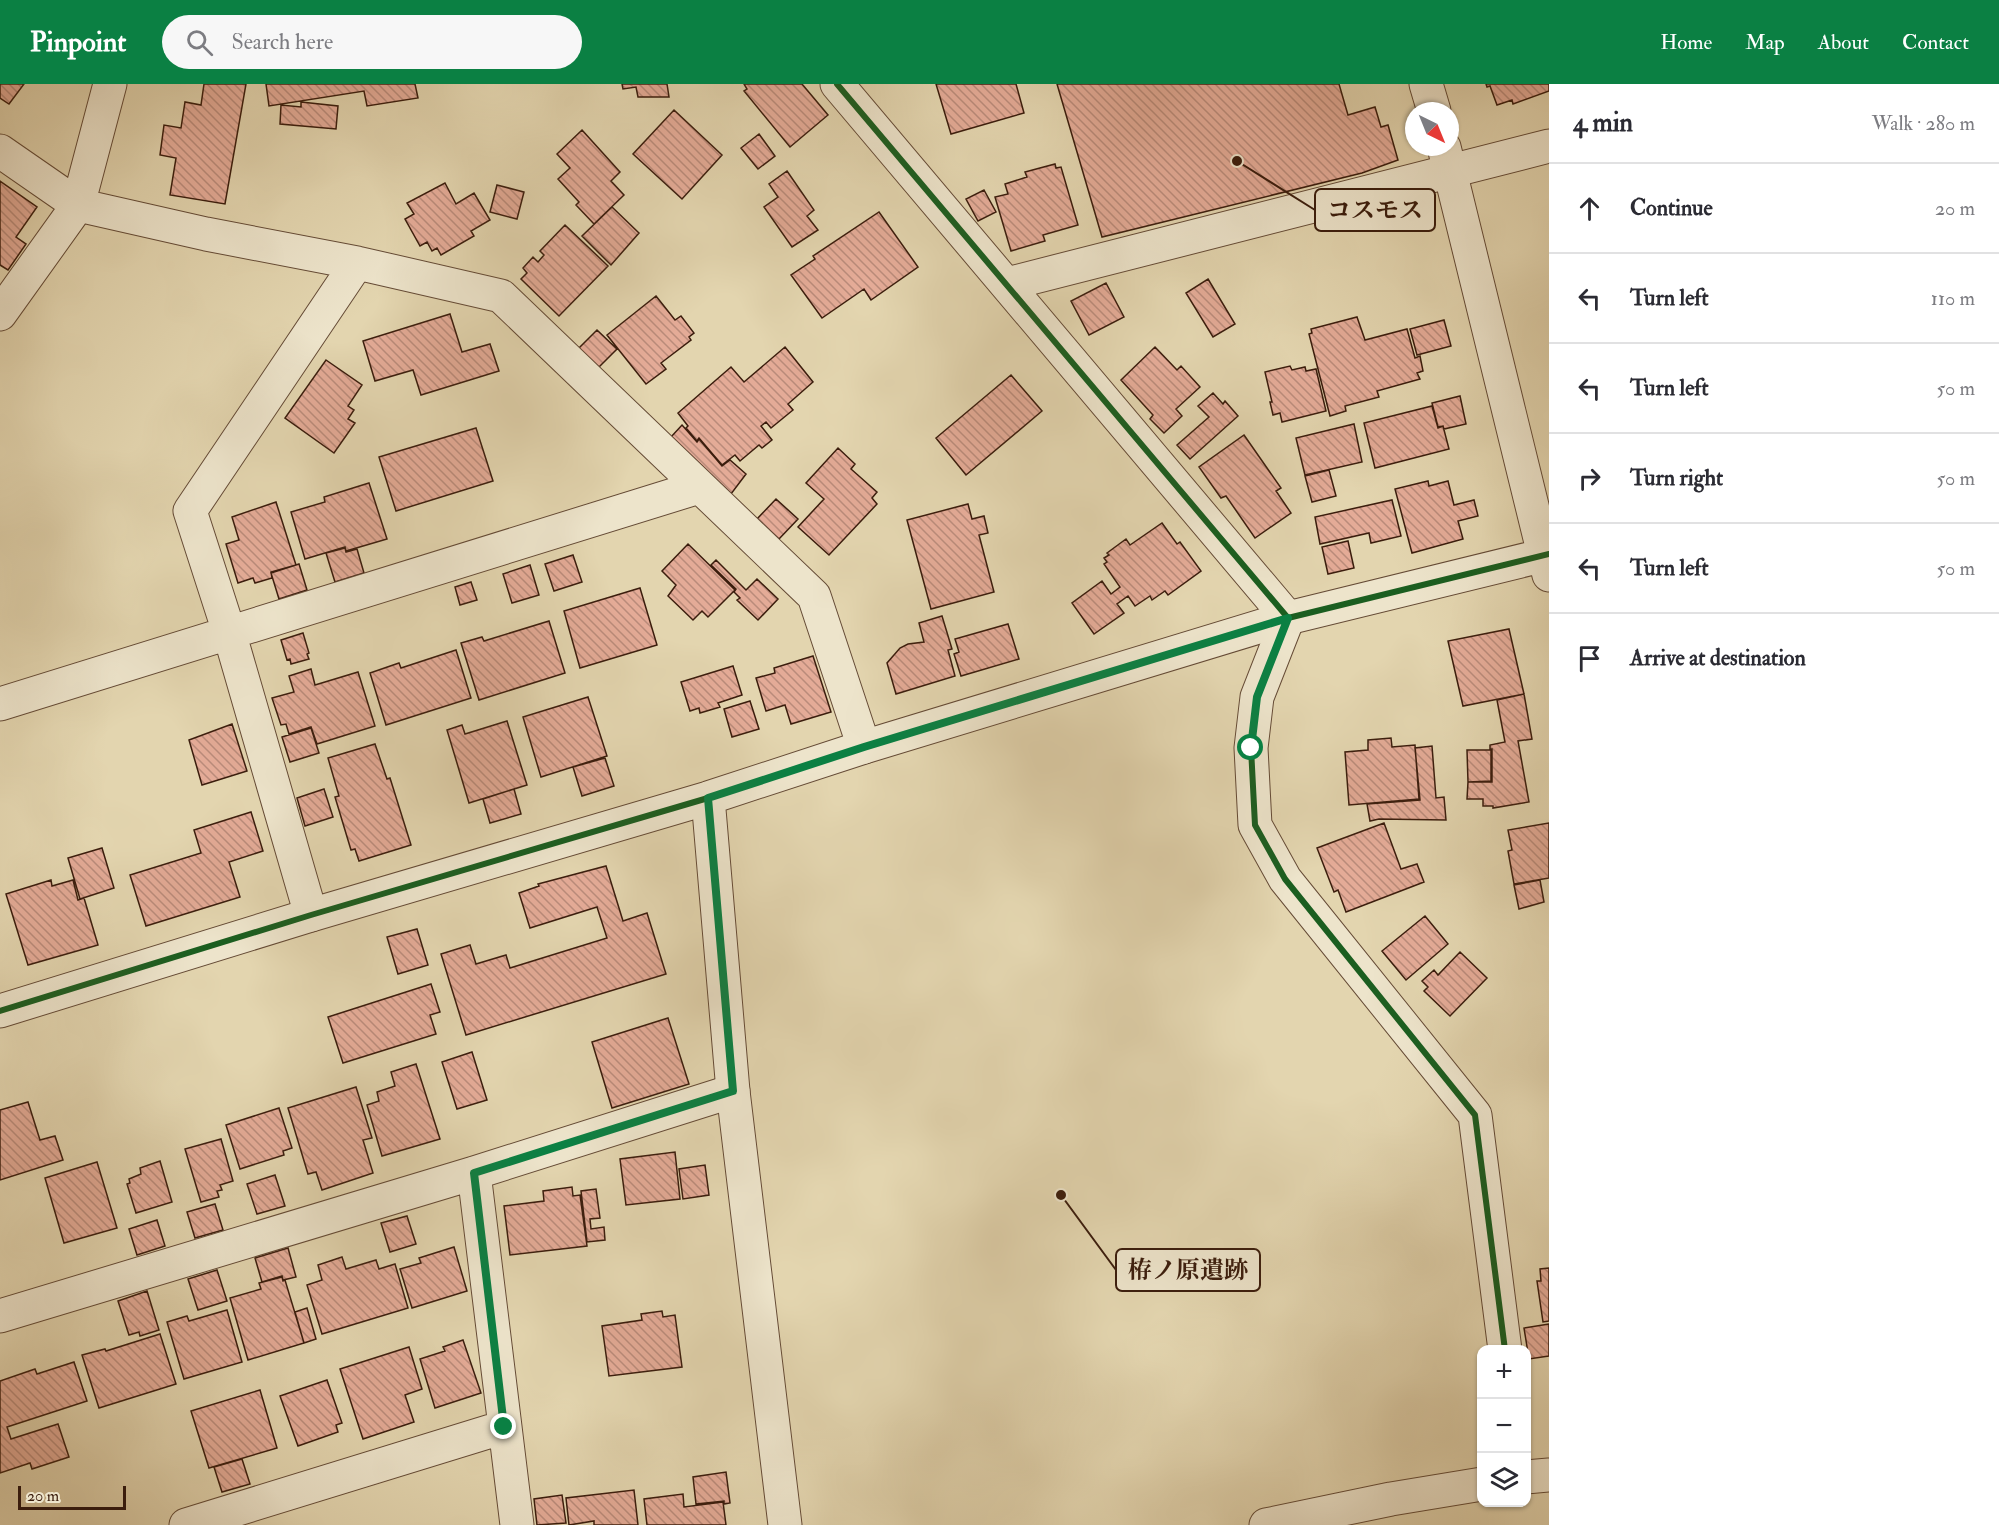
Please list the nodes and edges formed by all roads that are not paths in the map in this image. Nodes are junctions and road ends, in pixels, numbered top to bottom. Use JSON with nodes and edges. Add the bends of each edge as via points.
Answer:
{"nodes":[{"id":1,"x":110,"y":84,"type":"edge"},
{"id":2,"x":837,"y":84,"type":"edge"},
{"id":3,"x":1426,"y":84,"type":"edge"},
{"id":4,"x":1431,"y":102,"type":"edge"},
{"id":5,"x":1549,"y":146,"type":"edge"},
{"id":6,"x":0,"y":151,"type":"edge"},
{"id":7,"x":1447,"y":159,"type":"edge"},
{"id":8,"x":78,"y":205,"type":"junction"},
{"id":9,"x":357,"y":263,"type":"junction"},
{"id":10,"x":1007,"y":285,"type":"junction"},
{"id":11,"x":0,"y":314,"type":"edge"},
{"id":12,"x":699,"y":487,"type":"junction"},
{"id":13,"x":1548,"y":561,"type":"edge"},
{"id":14,"x":1288,"y":618,"type":"junction"},
{"id":15,"x":229,"y":632,"type":"junction"},
{"id":16,"x":0,"y":704,"type":"edge"},
{"id":17,"x":864,"y":747,"type":"junction"},
{"id":18,"x":708,"y":798,"type":"junction"},
{"id":19,"x":311,"y":915,"type":"junction"},
{"id":20,"x":0,"y":1011,"type":"edge"},
{"id":21,"x":733,"y":1091,"type":"junction"},
{"id":22,"x":474,"y":1173,"type":"junction"},
{"id":23,"x":0,"y":1316,"type":"edge"},
{"id":24,"x":1504,"y":1345,"type":"edge"},
{"id":25,"x":504,"y":1427,"type":"junction"},
{"id":26,"x":1549,"y":1475,"type":"edge"},
{"id":27,"x":1531,"y":1477,"type":"edge"},
{"id":28,"x":1477,"y":1486,"type":"edge"},
{"id":29,"x":1393,"y":1512,"type":"edge"},
{"id":30,"x":186,"y":1525,"type":"edge"},
{"id":31,"x":517,"y":1525,"type":"edge"},
{"id":32,"x":785,"y":1525,"type":"edge"},
{"id":33,"x":1266,"y":1525,"type":"edge"}],
"edges":[{"from":1,"to":8,"type":"street"},
{"from":2,"to":10,"type":"street"},
{"from":3,"to":4,"type":"street"},
{"from":5,"to":7,"type":"street"},
{"from":6,"to":8,"type":"street"},
{"from":7,"to":10,"type":"street"},
{"from":7,"to":13,"type":"street"},
{"from":8,"to":9,"type":"street"},
{"from":8,"to":11,"type":"street"},
{"from":9,"to":12,"type":"street","via":[[501,296]]},
{"from":9,"to":15,"type":"street","via":[[190,511]]},
{"from":10,"to":14,"type":"street"},
{"from":12,"to":15,"type":"street"},
{"from":12,"to":17,"type":"street","via":[[814,596]]},
{"from":13,"to":14,"type":"street"},
{"from":14,"to":17,"type":"street"},
{"from":14,"to":24,"type":"street","via":[[1257,697],[1251,748],[1256,825],[1285,879],[1475,1114]]},
{"from":15,"to":16,"type":"street"},
{"from":15,"to":19,"type":"street"},
{"from":17,"to":18,"type":"street"},
{"from":18,"to":19,"type":"street"},
{"from":18,"to":21,"type":"street"},
{"from":19,"to":20,"type":"street"},
{"from":21,"to":22,"type":"street"},
{"from":21,"to":32,"type":"street"},
{"from":22,"to":23,"type":"street"},
{"from":22,"to":25,"type":"street"},
{"from":25,"to":30,"type":"street"},
{"from":25,"to":31,"type":"street"},
{"from":26,"to":27,"type":"street"},
{"from":28,"to":29,"type":"street"},
{"from":29,"to":33,"type":"street"}]}
